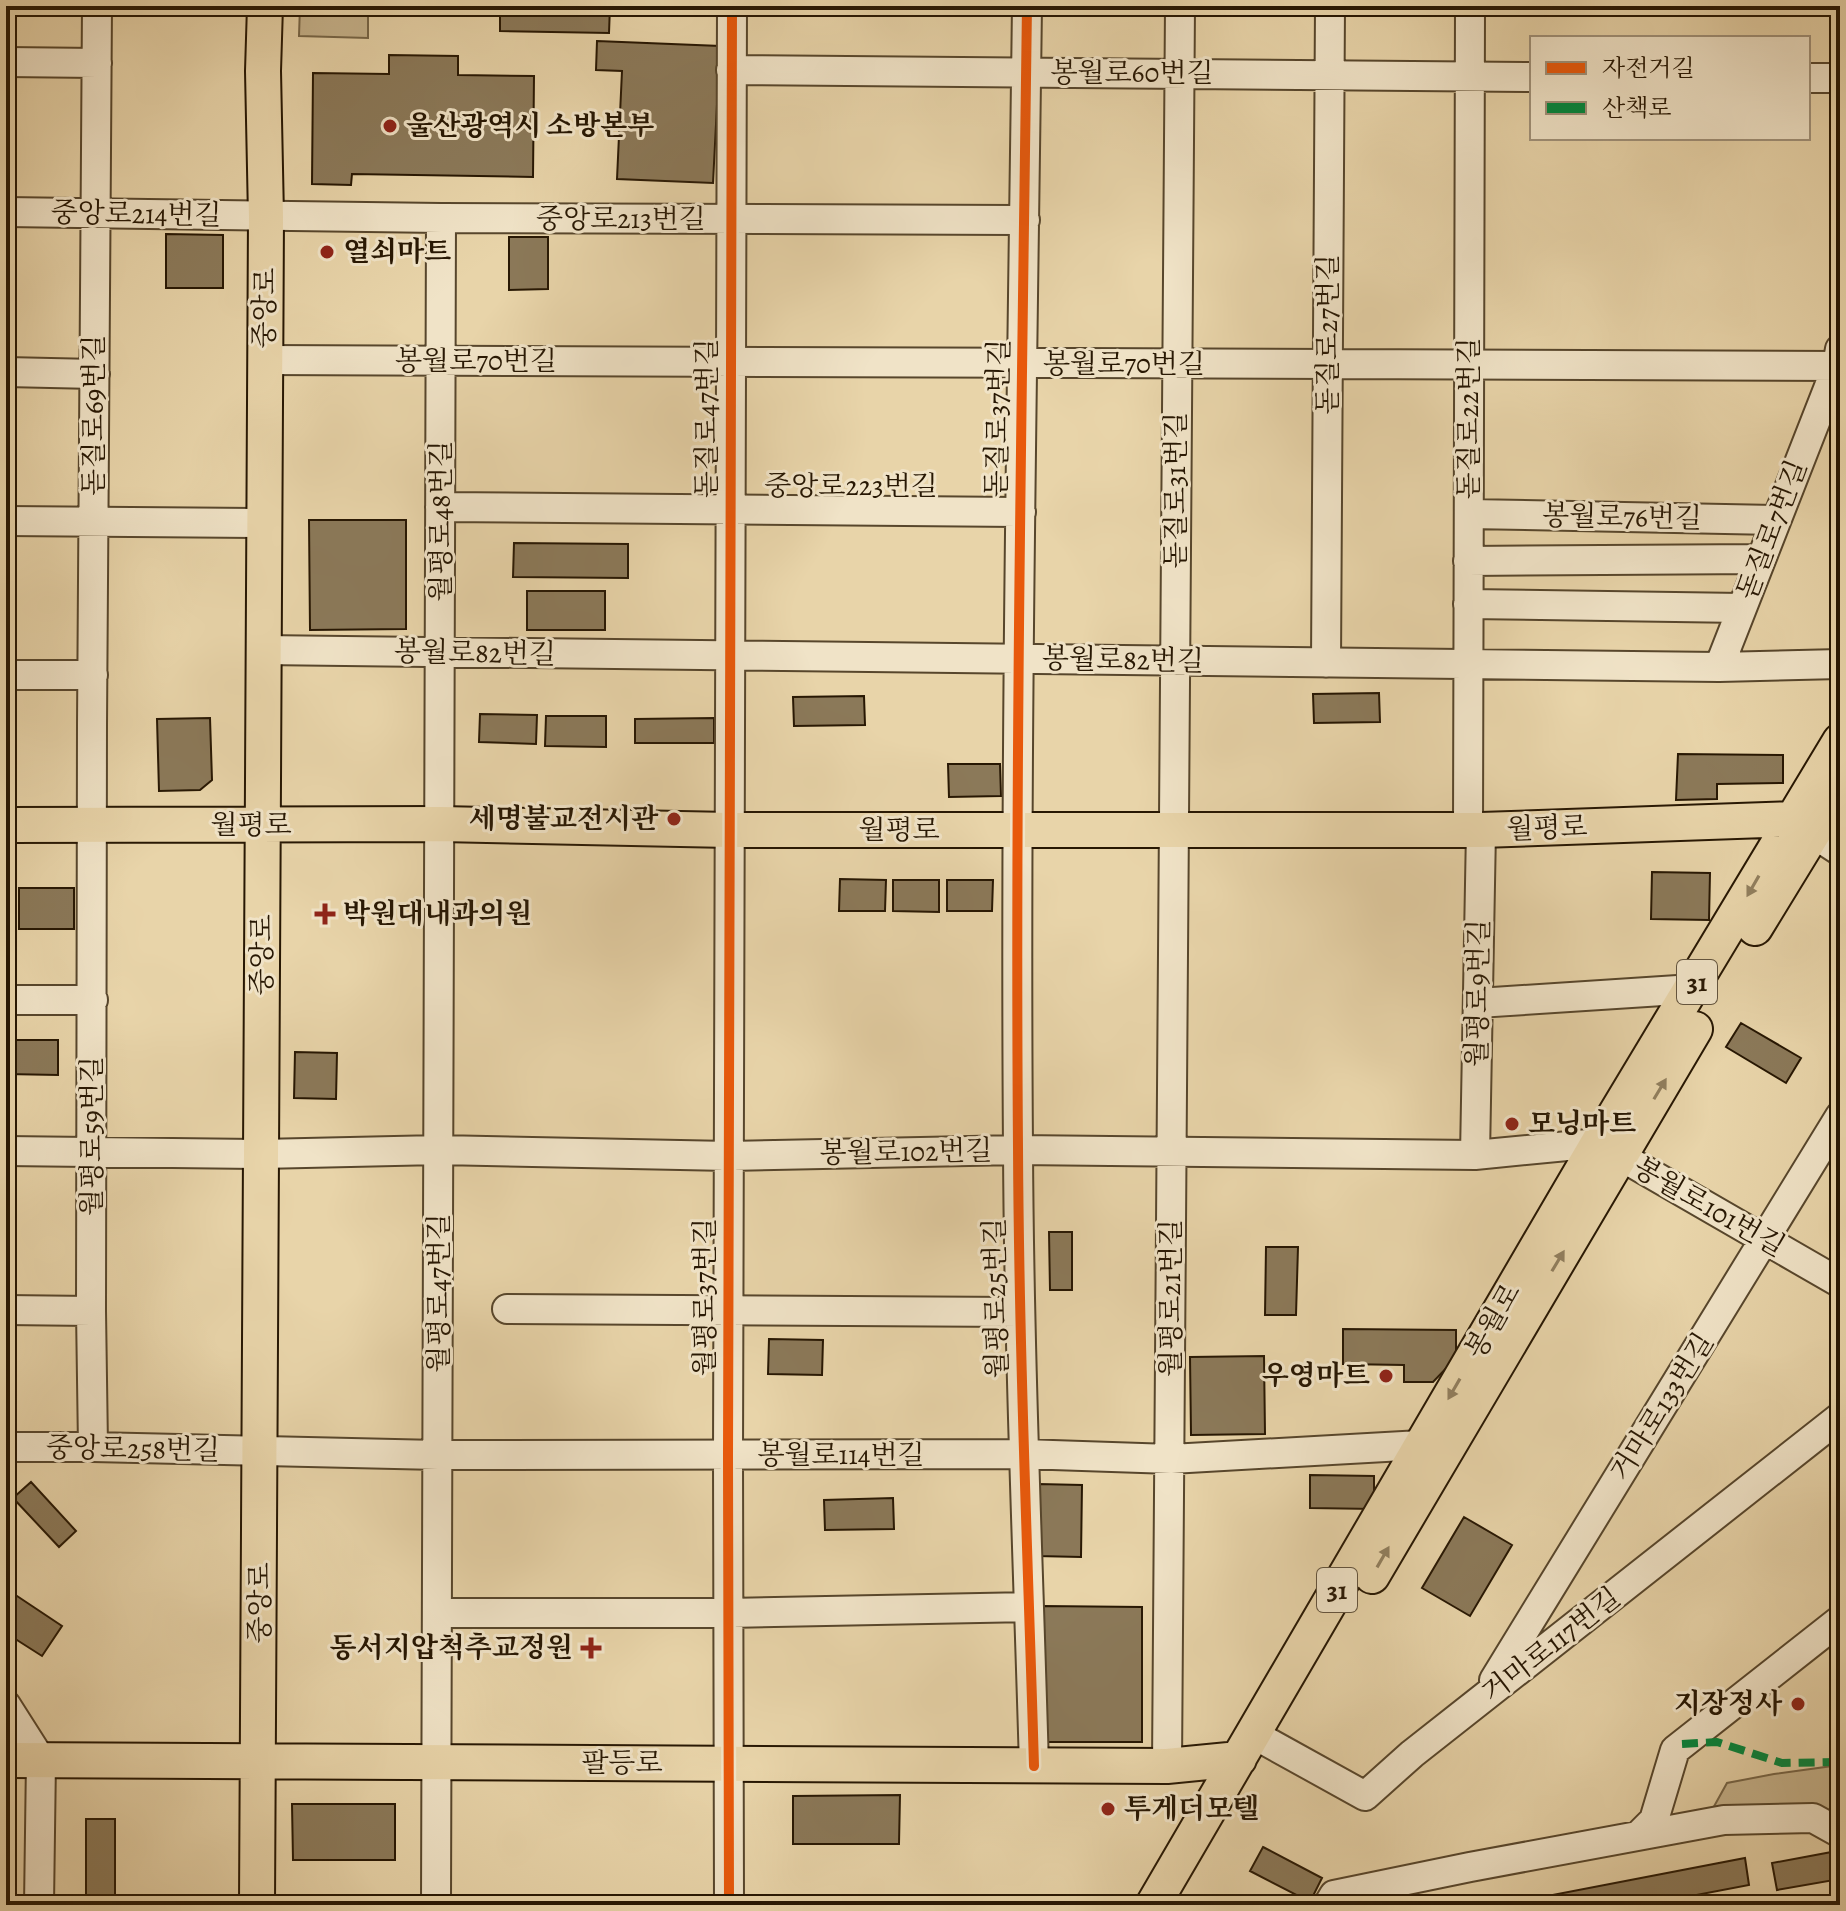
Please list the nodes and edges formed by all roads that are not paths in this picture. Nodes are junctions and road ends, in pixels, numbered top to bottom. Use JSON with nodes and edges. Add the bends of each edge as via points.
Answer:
{"nodes":[{"id":1,"x":97,"y":6,"type":"edge"},
{"id":2,"x":265,"y":6,"type":"edge"},
{"id":3,"x":732,"y":6,"type":"edge"},
{"id":4,"x":1027,"y":6,"type":"edge"},
{"id":5,"x":1180,"y":6,"type":"edge"},
{"id":6,"x":1330,"y":6,"type":"edge"},
{"id":7,"x":1470,"y":6,"type":"edge"},
{"id":8,"x":6,"y":62,"type":"edge"},
{"id":9,"x":97,"y":63,"type":"junction"},
{"id":10,"x":731,"y":70,"type":"junction"},
{"id":11,"x":1026,"y":72,"type":"junction"},
{"id":12,"x":1179,"y":74,"type":"junction"},
{"id":13,"x":1330,"y":75,"type":"junction"},
{"id":14,"x":1470,"y":76,"type":"junction"},
{"id":15,"x":1530,"y":77,"type":"edge"},
{"id":16,"x":1810,"y":78,"type":"edge"},
{"id":17,"x":1840,"y":78,"type":"edge"},
{"id":18,"x":6,"y":212,"type":"edge"},
{"id":19,"x":96,"y":214,"type":"junction"},
{"id":20,"x":266,"y":217,"type":"junction"},
{"id":21,"x":441,"y":218,"type":"junction"},
{"id":22,"x":731,"y":220,"type":"junction"},
{"id":23,"x":1025,"y":220,"type":"junction"},
{"id":24,"x":264,"y":360,"type":"junction"},
{"id":25,"x":1839,"y":360,"type":"edge"},
{"id":26,"x":441,"y":361,"type":"junction"},
{"id":27,"x":731,"y":362,"type":"junction"},
{"id":28,"x":1023,"y":363,"type":"junction"},
{"id":29,"x":1177,"y":364,"type":"junction"},
{"id":30,"x":1328,"y":364,"type":"junction"},
{"id":31,"x":1469,"y":365,"type":"junction"},
{"id":32,"x":6,"y":372,"type":"edge"},
{"id":33,"x":95,"y":374,"type":"junction"},
{"id":34,"x":440,"y":507,"type":"junction"},
{"id":35,"x":731,"y":509,"type":"junction"},
{"id":36,"x":1021,"y":512,"type":"junction"},
{"id":37,"x":1469,"y":514,"type":"junction"},
{"id":38,"x":1775,"y":520,"type":"junction"},
{"id":39,"x":6,"y":521,"type":"edge"},
{"id":40,"x":94,"y":522,"type":"junction"},
{"id":41,"x":263,"y":523,"type":"junction"},
{"id":42,"x":1760,"y":559,"type":"junction"},
{"id":43,"x":1468,"y":561,"type":"junction"},
{"id":44,"x":1468,"y":604,"type":"junction"},
{"id":45,"x":1742,"y":608,"type":"junction"},
{"id":46,"x":262,"y":650,"type":"junction"},
{"id":47,"x":441,"y":652,"type":"junction"},
{"id":48,"x":730,"y":656,"type":"junction"},
{"id":49,"x":1019,"y":659,"type":"junction"},
{"id":50,"x":1174,"y":661,"type":"junction"},
{"id":51,"x":1326,"y":663,"type":"junction"},
{"id":52,"x":1840,"y":664,"type":"edge"},
{"id":53,"x":1468,"y":665,"type":"junction"},
{"id":54,"x":1719,"y":667,"type":"junction"},
{"id":55,"x":6,"y":675,"type":"edge"},
{"id":56,"x":93,"y":675,"type":"junction"},
{"id":57,"x":1840,"y":741,"type":"edge"},
{"id":58,"x":1840,"y":789,"type":"edge"},
{"id":59,"x":441,"y":824,"type":"junction"},
{"id":60,"x":6,"y":825,"type":"edge"},
{"id":61,"x":94,"y":825,"type":"junction"},
{"id":62,"x":262,"y":825,"type":"junction"},
{"id":63,"x":730,"y":830,"type":"junction"},
{"id":64,"x":1017,"y":830,"type":"junction"},
{"id":65,"x":1173,"y":830,"type":"junction"},
{"id":66,"x":1474,"y":830,"type":"junction"},
{"id":67,"x":1815,"y":835,"type":"edge"},
{"id":68,"x":1693,"y":989,"type":"junction"},
{"id":69,"x":6,"y":1000,"type":"edge"},
{"id":70,"x":93,"y":1000,"type":"junction"},
{"id":71,"x":1478,"y":1003,"type":"junction"},
{"id":72,"x":1836,"y":1133,"type":"edge"},
{"id":73,"x":1609,"y":1149,"type":"junction"},
{"id":74,"x":439,"y":1150,"type":"junction"},
{"id":75,"x":1018,"y":1150,"type":"junction"},
{"id":76,"x":6,"y":1151,"type":"edge"},
{"id":77,"x":92,"y":1152,"type":"junction"},
{"id":78,"x":1171,"y":1153,"type":"junction"},
{"id":79,"x":261,"y":1154,"type":"junction"},
{"id":80,"x":1475,"y":1155,"type":"junction"},
{"id":81,"x":729,"y":1156,"type":"junction"},
{"id":82,"x":1575,"y":1207,"type":"junction"},
{"id":83,"x":1764,"y":1239,"type":"junction"},
{"id":84,"x":1840,"y":1283,"type":"edge"},
{"id":85,"x":507,"y":1309,"type":"dead end"},
{"id":86,"x":6,"y":1310,"type":"edge"},
{"id":87,"x":729,"y":1310,"type":"junction"},
{"id":88,"x":91,"y":1311,"type":"junction"},
{"id":89,"x":1020,"y":1312,"type":"junction"},
{"id":90,"x":1840,"y":1417,"type":"edge"},
{"id":91,"x":1421,"y":1445,"type":"junction"},
{"id":92,"x":6,"y":1447,"type":"edge"},
{"id":93,"x":93,"y":1447,"type":"junction"},
{"id":94,"x":261,"y":1452,"type":"junction"},
{"id":95,"x":1023,"y":1454,"type":"junction"},
{"id":96,"x":438,"y":1455,"type":"junction"},
{"id":97,"x":728,"y":1456,"type":"junction"},
{"id":98,"x":1171,"y":1459,"type":"junction"},
{"id":99,"x":1029,"y":1607,"type":"junction"},
{"id":100,"x":437,"y":1613,"type":"junction"},
{"id":101,"x":728,"y":1613,"type":"junction"},
{"id":102,"x":1840,"y":1620,"type":"edge"},
{"id":103,"x":1483,"y":1698,"type":"junction"},
{"id":104,"x":6,"y":1705,"type":"edge"},
{"id":105,"x":1255,"y":1746,"type":"junction"},
{"id":106,"x":6,"y":1760,"type":"edge"},
{"id":107,"x":41,"y":1760,"type":"junction"},
{"id":108,"x":259,"y":1762,"type":"junction"},
{"id":109,"x":437,"y":1762,"type":"junction"},
{"id":110,"x":728,"y":1764,"type":"junction"},
{"id":111,"x":1034,"y":1766,"type":"junction"},
{"id":112,"x":1167,"y":1766,"type":"junction"},
{"id":113,"x":1840,"y":1833,"type":"edge"},
{"id":114,"x":1640,"y":1834,"type":"junction"},
{"id":115,"x":39,"y":1905,"type":"edge"},
{"id":116,"x":257,"y":1905,"type":"edge"},
{"id":117,"x":436,"y":1905,"type":"edge"},
{"id":118,"x":729,"y":1905,"type":"edge"},
{"id":119,"x":1153,"y":1905,"type":"edge"},
{"id":120,"x":1175,"y":1905,"type":"edge"},
{"id":121,"x":1328,"y":1905,"type":"edge"}],
"edges":[{"from":1,"to":9,"type":"street","name":"돋질로69번길"},
{"from":2,"to":20,"type":"main road","name":"중앙로"},
{"from":3,"to":10,"type":"street","name":"돋질로47번길"},
{"from":4,"to":11,"type":"street","name":"돋질로37번길"},
{"from":5,"to":12,"type":"street","name":"돋질로31번길"},
{"from":6,"to":13,"type":"street","name":"돋질로27번길"},
{"from":7,"to":14,"type":"street","name":"돋질로22번길"},
{"from":8,"to":9,"type":"street"},
{"from":9,"to":19,"type":"street","name":"돋질로69번길"},
{"from":10,"to":11,"type":"street","name":"봉월로60번길"},
{"from":10,"to":22,"type":"street","name":"돋질로47번길"},
{"from":11,"to":12,"type":"street","name":"봉월로60번길"},
{"from":11,"to":23,"type":"street","name":"돋질로37번길"},
{"from":12,"to":13,"type":"street","name":"봉월로60번길"},
{"from":12,"to":29,"type":"street","name":"돋질로31번길"},
{"from":13,"to":14,"type":"street","name":"봉월로60번길"},
{"from":13,"to":30,"type":"street","name":"돋질로27번길"},
{"from":14,"to":15,"type":"street","name":"봉월로60번길"},
{"from":14,"to":31,"type":"street","name":"돋질로22번길"},
{"from":16,"to":17,"type":"street"},
{"from":18,"to":19,"type":"street","name":"중앙로214번길"},
{"from":19,"to":20,"type":"street","name":"중앙로214번길"},
{"from":19,"to":33,"type":"street","name":"돋질로69번길"},
{"from":20,"to":21,"type":"street","name":"중앙로213번길"},
{"from":20,"to":24,"type":"main road","name":"중앙로"},
{"from":21,"to":22,"type":"street","name":"중앙로213번길"},
{"from":21,"to":26,"type":"street","name":"월평로48번길"},
{"from":22,"to":23,"type":"street","name":"중앙로213번길"},
{"from":22,"to":27,"type":"street","name":"돋질로47번길"},
{"from":23,"to":28,"type":"street","name":"돋질로37번길"},
{"from":24,"to":26,"type":"street","name":"봉월로70번길"},
{"from":24,"to":41,"type":"main road","name":"중앙로"},
{"from":25,"to":31,"type":"street","name":"봉월로70번길"},
{"from":25,"to":38,"type":"street","name":"돋질로7번길"},
{"from":26,"to":27,"type":"street","name":"봉월로70번길"},
{"from":26,"to":34,"type":"street","name":"월평로48번길"},
{"from":27,"to":28,"type":"street","name":"봉월로70번길"},
{"from":27,"to":35,"type":"street","name":"돋질로47번길"},
{"from":28,"to":29,"type":"street","name":"봉월로70번길"},
{"from":28,"to":36,"type":"street","name":"돋질로37번길"},
{"from":29,"to":30,"type":"street","name":"봉월로70번길"},
{"from":29,"to":50,"type":"street","name":"돋질로31번길"},
{"from":30,"to":31,"type":"street","name":"봉월로70번길"},
{"from":30,"to":51,"type":"street","name":"돋질로27번길"},
{"from":31,"to":37,"type":"street","name":"돋질로22번길"},
{"from":32,"to":33,"type":"street"},
{"from":33,"to":40,"type":"street","name":"돋질로69번길"},
{"from":34,"to":35,"type":"street","name":"중앙로223번길"},
{"from":34,"to":47,"type":"street","name":"월평로48번길"},
{"from":35,"to":36,"type":"street","name":"중앙로223번길"},
{"from":35,"to":48,"type":"street","name":"돋질로47번길"},
{"from":36,"to":49,"type":"street","name":"돋질로37번길"},
{"from":37,"to":38,"type":"street","name":"봉월로76번길"},
{"from":37,"to":43,"type":"street","name":"돋질로22번길"},
{"from":38,"to":42,"type":"street","name":"돋질로7번길"},
{"from":39,"to":40,"type":"street"},
{"from":40,"to":41,"type":"street"},
{"from":40,"to":56,"type":"street","name":"돋질로69번길"},
{"from":41,"to":46,"type":"main road","name":"중앙로"},
{"from":42,"to":43,"type":"street"},
{"from":42,"to":45,"type":"street","name":"돋질로7번길"},
{"from":43,"to":44,"type":"street","name":"돋질로22번길"},
{"from":44,"to":45,"type":"street"},
{"from":44,"to":53,"type":"street","name":"돋질로22번길"},
{"from":45,"to":54,"type":"street","name":"돋질로7번길"},
{"from":46,"to":47,"type":"street","name":"봉월로82번길"},
{"from":46,"to":62,"type":"main road","name":"중앙로"},
{"from":47,"to":48,"type":"street","name":"봉월로82번길"},
{"from":47,"to":59,"type":"street","name":"월평로48번길"},
{"from":48,"to":49,"type":"street","name":"봉월로82번길"},
{"from":48,"to":63,"type":"street","name":"돋질로47번길"},
{"from":49,"to":50,"type":"street","name":"봉월로82번길"},
{"from":49,"to":64,"type":"street","name":"돋질로37번길"},
{"from":50,"to":51,"type":"street","name":"봉월로82번길"},
{"from":50,"to":65,"type":"street","name":"돋질로31번길"},
{"from":51,"to":53,"type":"street","name":"봉월로82번길"},
{"from":52,"to":54,"type":"street","name":"봉월로82번길"},
{"from":53,"to":54,"type":"street","name":"봉월로82번길"},
{"from":53,"to":66,"type":"street","name":"돋질로22번길"},
{"from":55,"to":56,"type":"street"},
{"from":56,"to":61,"type":"street","name":"돋질로69번길"},
{"from":57,"to":67,"type":"main road","name":"봉월로","number":"31"},
{"from":58,"to":67,"type":"main road"},
{"from":59,"to":62,"type":"main road","name":"월평로"},
{"from":59,"to":63,"type":"main road","name":"월평로"},
{"from":59,"to":74,"type":"street","name":"월평로47번길"},
{"from":60,"to":61,"type":"main road","name":"월평로"},
{"from":61,"to":62,"type":"main road","name":"월평로"},
{"from":61,"to":70,"type":"street","name":"월평로59번길"},
{"from":62,"to":79,"type":"main road","name":"중앙로"},
{"from":63,"to":64,"type":"main road","name":"월평로"},
{"from":63,"to":81,"type":"street","name":"월평로37번길"},
{"from":64,"to":65,"type":"main road","name":"월평로"},
{"from":64,"to":75,"type":"street","name":"월평로25번길"},
{"from":65,"to":66,"type":"main road","name":"월평로"},
{"from":65,"to":78,"type":"street","name":"월평로21번길"},
{"from":66,"to":67,"type":"main road","name":"월평로"},
{"from":66,"to":71,"type":"street","name":"월평로9번길"},
{"from":67,"to":68,"type":"main road","name":"봉월로","number":"31","one_way":true},
{"from":73,"to":67,"type":"main road","one_way":true},
{"from":68,"to":71,"type":"street"},
{"from":68,"to":73,"type":"main road","name":"봉월로","number":"31"},
{"from":69,"to":70,"type":"street"},
{"from":70,"to":77,"type":"street","name":"월평로59번길"},
{"from":71,"to":80,"type":"street","name":"월평로9번길"},
{"from":72,"to":83,"type":"street","name":"거마로133번길"},
{"from":73,"to":80,"type":"street","name":"봉월로102번길"},
{"from":73,"to":82,"type":"main road","name":"봉월로","number":"31"},
{"from":73,"to":83,"type":"street","name":"봉월로101번길"},
{"from":74,"to":79,"type":"street","name":"봉월로102번길"},
{"from":74,"to":81,"type":"street","name":"봉월로102번길"},
{"from":74,"to":96,"type":"street","name":"월평로47번길"},
{"from":75,"to":78,"type":"street","name":"봉월로102번길"},
{"from":75,"to":81,"type":"street","name":"봉월로102번길"},
{"from":75,"to":89,"type":"street","name":"월평로25번길"},
{"from":76,"to":77,"type":"street","name":"봉월로102번길"},
{"from":77,"to":79,"type":"street","name":"봉월로102번길"},
{"from":77,"to":88,"type":"street","name":"월평로59번길"},
{"from":78,"to":80,"type":"street","name":"봉월로102번길"},
{"from":78,"to":98,"type":"street","name":"월평로21번길"},
{"from":79,"to":94,"type":"main road","name":"중앙로"},
{"from":81,"to":87,"type":"street","name":"월평로37번길"},
{"from":82,"to":91,"type":"main road","name":"봉월로","number":"31","one_way":true},
{"from":105,"to":82,"type":"main road","one_way":true},
{"from":83,"to":84,"type":"street","name":"봉월로101번길"},
{"from":83,"to":103,"type":"street","name":"거마로133번길"},
{"from":85,"to":87,"type":"street"},
{"from":86,"to":88,"type":"street"},
{"from":87,"to":89,"type":"street"},
{"from":87,"to":97,"type":"street","name":"월평로37번길"},
{"from":88,"to":93,"type":"street","name":"월평로59번길"},
{"from":89,"to":95,"type":"street","name":"월평로25번길"},
{"from":90,"to":103,"type":"street","name":"거마로117번길"},
{"from":91,"to":98,"type":"street","name":"봉월로114번길"},
{"from":91,"to":105,"type":"main road","name":"봉월로","number":"31"},
{"from":92,"to":93,"type":"street","name":"중앙로258번길"},
{"from":93,"to":94,"type":"street","name":"중앙로258번길"},
{"from":94,"to":96,"type":"street","name":"봉월로114번길"},
{"from":94,"to":108,"type":"main road","name":"중앙로"},
{"from":95,"to":97,"type":"street","name":"봉월로114번길"},
{"from":95,"to":98,"type":"street","name":"봉월로114번길"},
{"from":95,"to":99,"type":"street","name":"월평로25번길"},
{"from":96,"to":97,"type":"street","name":"봉월로114번길"},
{"from":96,"to":100,"type":"street","name":"월평로47번길"},
{"from":97,"to":101,"type":"street","name":"월평로37번길"},
{"from":98,"to":112,"type":"street","name":"월평로21번길"},
{"from":99,"to":101,"type":"street"},
{"from":99,"to":111,"type":"street","name":"월평로25번길"},
{"from":100,"to":101,"type":"street"},
{"from":100,"to":109,"type":"street","name":"월평로47번길"},
{"from":101,"to":110,"type":"street","name":"월평로37번길"},
{"from":102,"to":114,"type":"street","via":[[1675,1750],[1654,1820]]},
{"from":103,"to":105,"type":"street","name":"거마로117번길","via":[[1365,1796]]},
{"from":104,"to":107,"type":"street"},
{"from":105,"to":112,"type":"main road","name":"팔등로"},
{"from":105,"to":119,"type":"main road","name":"봉월로","number":"31"},
{"from":105,"to":120,"type":"main road"},
{"from":106,"to":107,"type":"main road","name":"팔등로"},
{"from":107,"to":108,"type":"main road","name":"팔등로"},
{"from":107,"to":115,"type":"street"},
{"from":108,"to":109,"type":"main road","name":"팔등로"},
{"from":108,"to":116,"type":"main road","name":"중앙로"},
{"from":109,"to":110,"type":"main road","name":"팔등로"},
{"from":109,"to":117,"type":"street","name":"월평로47번길"},
{"from":110,"to":111,"type":"main road","name":"팔등로"},
{"from":110,"to":118,"type":"street","name":"월평로37번길"},
{"from":111,"to":112,"type":"main road","name":"팔등로"},
{"from":113,"to":114,"type":"street","via":[[1813,1818],[1724,1820]]},
{"from":114,"to":121,"type":"street","via":[[1334,1895]]}]}
